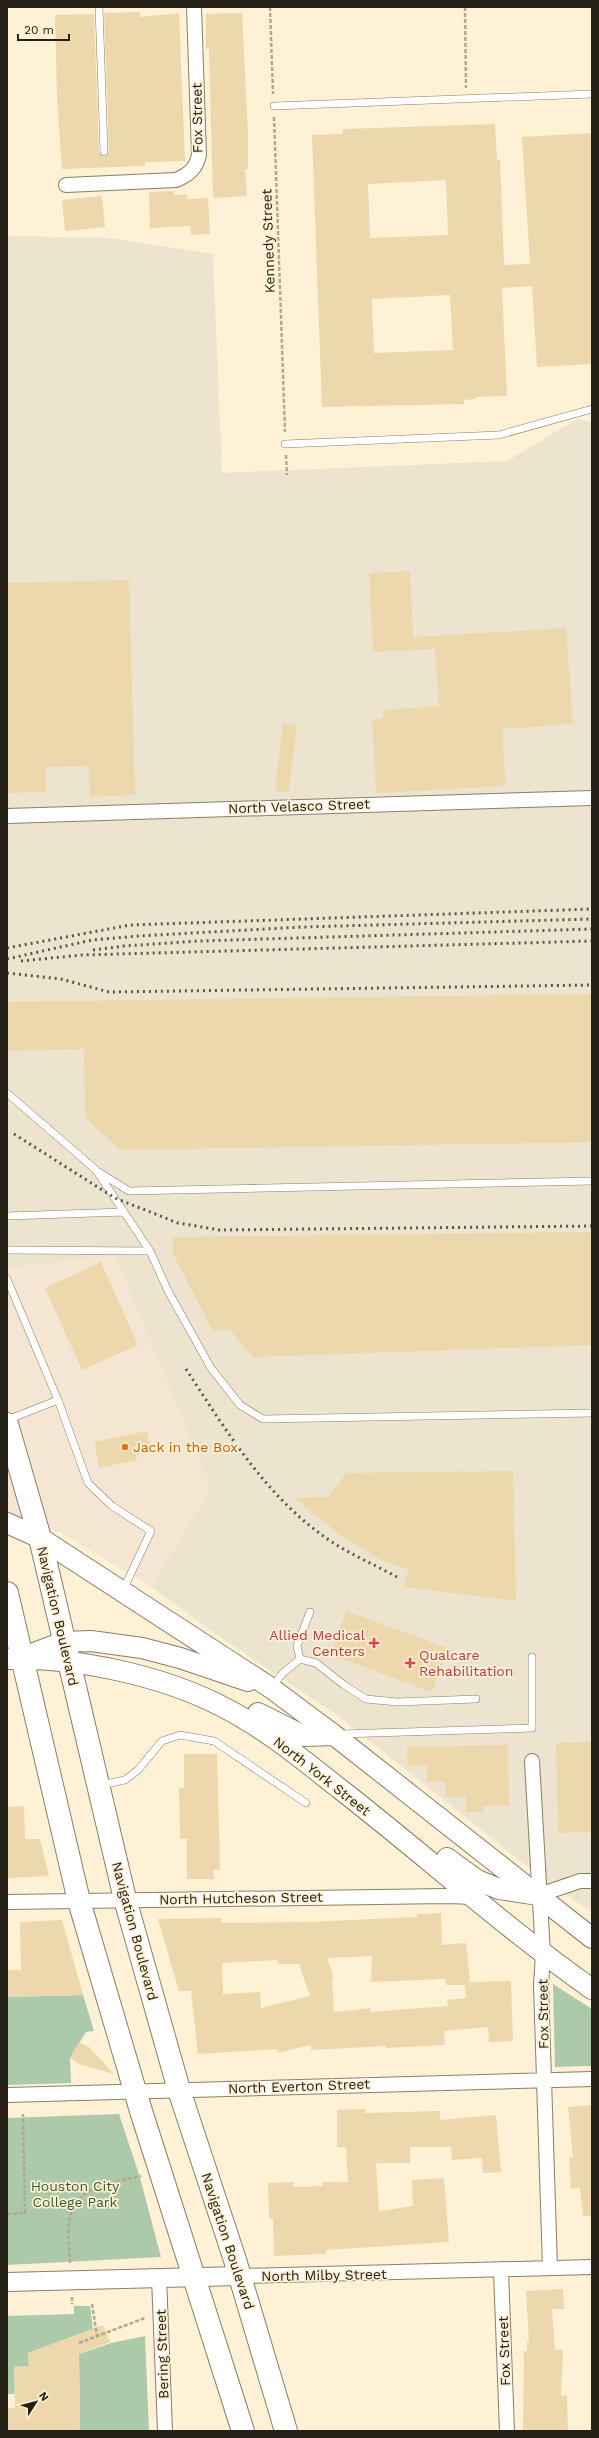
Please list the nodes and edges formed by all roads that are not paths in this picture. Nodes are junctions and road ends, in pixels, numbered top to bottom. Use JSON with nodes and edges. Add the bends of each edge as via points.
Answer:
{"nodes":[{"id":1,"x":99,"y":7,"type":"edge"},
{"id":2,"x":194,"y":7,"type":"edge"},
{"id":3,"x":592,"y":94,"type":"edge"},
{"id":4,"x":274,"y":106,"type":"road end"},
{"id":5,"x":104,"y":152,"type":"dead end"},
{"id":6,"x":66,"y":185,"type":"dead end"},
{"id":7,"x":592,"y":409,"type":"edge"},
{"id":8,"x":285,"y":444,"type":"road end"},
{"id":9,"x":592,"y":798,"type":"edge"},
{"id":10,"x":7,"y":816,"type":"edge"},
{"id":11,"x":7,"y":1093,"type":"edge"},
{"id":12,"x":96,"y":1170,"type":"junction"},
{"id":13,"x":592,"y":1181,"type":"edge"},
{"id":14,"x":124,"y":1212,"type":"junction"},
{"id":15,"x":7,"y":1216,"type":"edge"},
{"id":16,"x":7,"y":1250,"type":"edge"},
{"id":17,"x":150,"y":1251,"type":"junction"},
{"id":18,"x":7,"y":1279,"type":"edge"},
{"id":19,"x":58,"y":1400,"type":"junction"},
{"id":20,"x":592,"y":1413,"type":"edge"},
{"id":21,"x":7,"y":1420,"type":"edge"},
{"id":22,"x":7,"y":1424,"type":"edge"},
{"id":23,"x":7,"y":1523,"type":"edge"},
{"id":24,"x":40,"y":1538,"type":"junction"},
{"id":25,"x":122,"y":1591,"type":"junction"},
{"id":26,"x":7,"y":1593,"type":"edge"},
{"id":27,"x":310,"y":1612,"type":"dead end"},
{"id":28,"x":65,"y":1652,"type":"junction"},
{"id":29,"x":532,"y":1657,"type":"dead end"},
{"id":30,"x":14,"y":1658,"type":"edge"},
{"id":31,"x":300,"y":1659,"type":"junction"},
{"id":32,"x":271,"y":1688,"type":"junction"},
{"id":33,"x":193,"y":1694,"type":"junction"},
{"id":34,"x":476,"y":1699,"type":"dead end"},
{"id":35,"x":334,"y":1735,"type":"junction"},
{"id":36,"x":532,"y":1761,"type":"dead end"},
{"id":37,"x":98,"y":1785,"type":"junction"},
{"id":38,"x":306,"y":1803,"type":"dead end"},
{"id":39,"x":362,"y":1806,"type":"junction"},
{"id":40,"x":592,"y":1881,"type":"edge"},
{"id":41,"x":539,"y":1895,"type":"junction"},
{"id":42,"x":475,"y":1897,"type":"junction"},
{"id":43,"x":125,"y":1899,"type":"junction"},
{"id":44,"x":79,"y":1901,"type":"junction"},
{"id":45,"x":7,"y":1902,"type":"edge"},
{"id":46,"x":592,"y":1938,"type":"edge"},
{"id":47,"x":542,"y":1954,"type":"junction"},
{"id":48,"x":592,"y":1989,"type":"edge"},
{"id":49,"x":545,"y":2078,"type":"junction"},
{"id":50,"x":592,"y":2078,"type":"edge"},
{"id":51,"x":179,"y":2090,"type":"junction"},
{"id":52,"x":135,"y":2092,"type":"junction"},
{"id":53,"x":7,"y":2095,"type":"edge"},
{"id":54,"x":592,"y":2267,"type":"edge"},
{"id":55,"x":550,"y":2268,"type":"junction"},
{"id":56,"x":501,"y":2271,"type":"junction"},
{"id":57,"x":193,"y":2276,"type":"junction"},
{"id":58,"x":240,"y":2276,"type":"junction"},
{"id":59,"x":159,"y":2277,"type":"junction"},
{"id":60,"x":7,"y":2282,"type":"edge"},
{"id":61,"x":165,"y":2431,"type":"edge"},
{"id":62,"x":243,"y":2431,"type":"edge"},
{"id":63,"x":286,"y":2431,"type":"edge"},
{"id":64,"x":507,"y":2431,"type":"edge"}],
"edges":[{"from":1,"to":5,"type":"lane"},
{"from":2,"to":6,"type":"street","name":"Fox Street","via":[[199,155],[197,164],[185,176],[176,180]]},
{"from":3,"to":4,"type":"lane"},
{"from":7,"to":8,"type":"lane","via":[[499,435]]},
{"from":9,"to":10,"type":"street","name":"North Velasco Street"},
{"from":11,"to":12,"type":"lane"},
{"from":12,"to":13,"type":"lane","via":[[129,1190],[137,1191]]},
{"from":12,"to":14,"type":"lane"},
{"from":14,"to":15,"type":"lane"},
{"from":14,"to":17,"type":"lane"},
{"from":16,"to":17,"type":"lane"},
{"from":17,"to":20,"type":"lane","via":[[168,1292],[211,1368],[240,1405],[264,1419]]},
{"from":18,"to":19,"type":"lane"},
{"from":19,"to":21,"type":"lane"},
{"from":19,"to":25,"type":"lane","via":[[88,1483],[112,1506],[150,1531]]},
{"from":22,"to":24,"type":"main road","name":"Navigation Boulevard"},
{"from":23,"to":24,"type":"main road"},
{"from":24,"to":25,"type":"main road"},
{"from":24,"to":28,"type":"main road","name":"Navigation Boulevard"},
{"from":25,"to":32,"type":"main road"},
{"from":26,"to":30,"type":"main road"},
{"from":27,"to":31,"type":"lane","via":[[298,1646]]},
{"from":28,"to":30,"type":"main road","name":"North York Street"},
{"from":28,"to":32,"type":"main road","via":[[91,1641],[142,1648]]},
{"from":28,"to":33,"type":"main road","name":"North York Street","via":[[154,1679]]},
{"from":28,"to":37,"type":"main road","name":"Navigation Boulevard"},
{"from":29,"to":35,"type":"lane","via":[[532,1728]]},
{"from":30,"to":44,"type":"main road"},
{"from":31,"to":32,"type":"lane","via":[[283,1673]]},
{"from":31,"to":34,"type":"lane","via":[[316,1663],[366,1699],[397,1702]]},
{"from":32,"to":35,"type":"main road"},
{"from":33,"to":35,"type":"main road","via":[[248,1708],[304,1736]]},
{"from":33,"to":39,"type":"main road","name":"North York Street","via":[[221,1706],[273,1737]]},
{"from":35,"to":41,"type":"main road"},
{"from":36,"to":41,"type":"street","name":"Fox Street"},
{"from":37,"to":38,"type":"lane","via":[[125,1780],[138,1770],[162,1741],[180,1735],[214,1741]]},
{"from":37,"to":43,"type":"main road","name":"Navigation Boulevard"},
{"from":39,"to":41,"type":"main road","via":[[425,1842],[477,1880],[499,1889]]},
{"from":39,"to":42,"type":"main road","name":"North York Street"},
{"from":40,"to":41,"type":"street","via":[[580,1881]]},
{"from":41,"to":46,"type":"main road"},
{"from":41,"to":47,"type":"street","name":"Fox Street"},
{"from":42,"to":43,"type":"street","name":"North Hutcheson Street"},
{"from":42,"to":47,"type":"main road","name":"North York Street"},
{"from":43,"to":44,"type":"street","name":"North Hutcheson Street"},
{"from":43,"to":51,"type":"main road","name":"Navigation Boulevard"},
{"from":44,"to":45,"type":"street","name":"North Hutcheson Street"},
{"from":44,"to":52,"type":"main road"},
{"from":47,"to":48,"type":"main road","name":"North York Street"},
{"from":47,"to":49,"type":"street","name":"Fox Street"},
{"from":49,"to":50,"type":"street","name":"North Everton Street"},
{"from":49,"to":51,"type":"street","name":"North Everton Street"},
{"from":49,"to":55,"type":"street","name":"Fox Street"},
{"from":51,"to":52,"type":"street","name":"North Everton Street"},
{"from":51,"to":58,"type":"main road","name":"Navigation Boulevard"},
{"from":52,"to":53,"type":"street","name":"North Everton Street"},
{"from":52,"to":57,"type":"main road"},
{"from":54,"to":55,"type":"street","name":"North Milby Street"},
{"from":55,"to":56,"type":"street","name":"North Milby Street"},
{"from":56,"to":58,"type":"street","name":"North Milby Street"},
{"from":56,"to":64,"type":"street","name":"Fox Street"},
{"from":57,"to":58,"type":"street","name":"North Milby Street"},
{"from":57,"to":59,"type":"street","name":"North Milby Street"},
{"from":57,"to":62,"type":"main road"},
{"from":58,"to":63,"type":"main road","name":"Navigation Boulevard"},
{"from":59,"to":60,"type":"street","name":"North Milby Street"},
{"from":59,"to":61,"type":"street","name":"Bering Street"}]}
